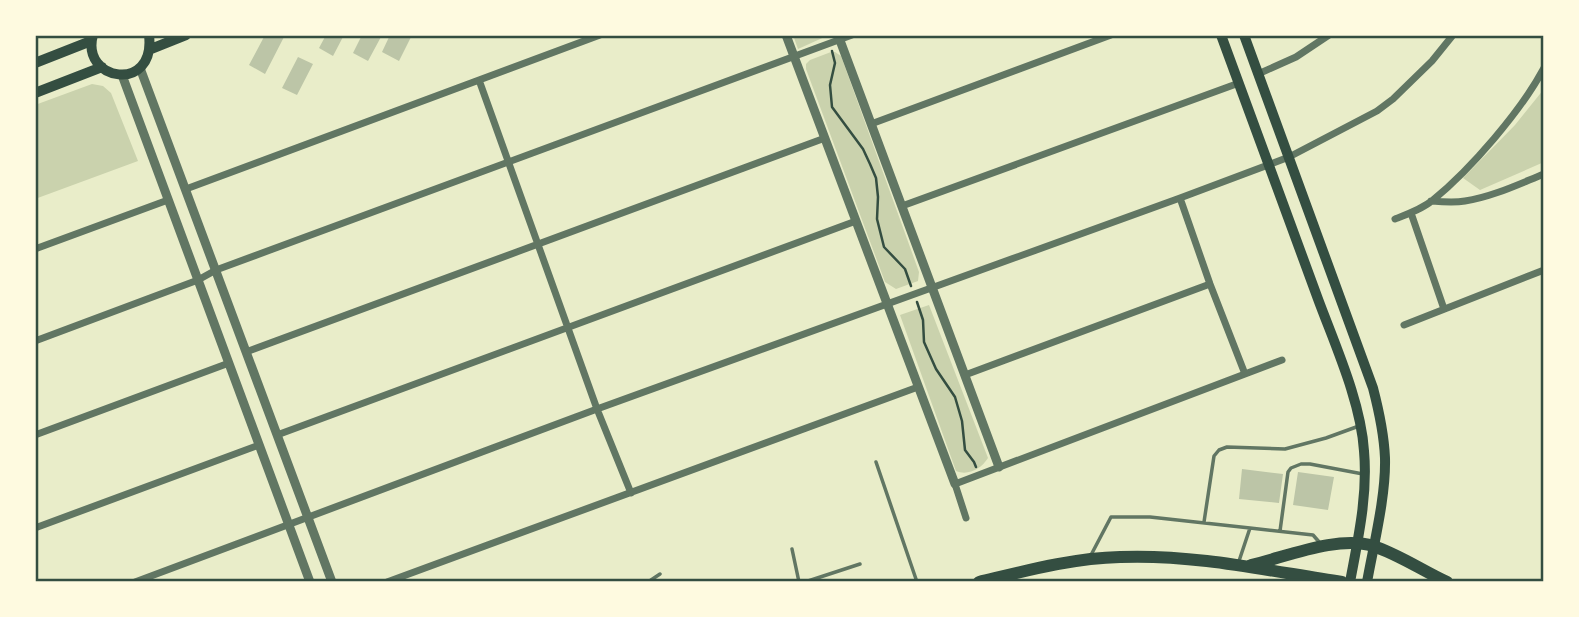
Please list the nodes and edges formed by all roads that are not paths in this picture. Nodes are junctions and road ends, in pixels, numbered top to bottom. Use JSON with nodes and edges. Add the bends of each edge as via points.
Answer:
{"nodes":[{"id":1,"x":149,"y":35,"type":"edge"},
{"id":2,"x":186,"y":35,"type":"edge"},
{"id":3,"x":600,"y":35,"type":"edge"},
{"id":4,"x":786,"y":35,"type":"edge"},
{"id":5,"x":852,"y":35,"type":"edge"},
{"id":6,"x":1111,"y":35,"type":"edge"},
{"id":7,"x":1222,"y":35,"type":"edge"},
{"id":8,"x":1244,"y":35,"type":"edge"},
{"id":9,"x":1329,"y":35,"type":"edge"},
{"id":10,"x":1452,"y":35,"type":"edge"},
{"id":11,"x":839,"y":37,"type":"edge"},
{"id":12,"x":92,"y":38,"type":"edge"},
{"id":13,"x":151,"y":48,"type":"junction"},
{"id":14,"x":794,"y":56,"type":"junction"},
{"id":15,"x":35,"y":63,"type":"edge"},
{"id":16,"x":102,"y":67,"type":"junction"},
{"id":17,"x":140,"y":68,"type":"junction"},
{"id":18,"x":1544,"y":68,"type":"edge"},
{"id":19,"x":1258,"y":74,"type":"junction"},
{"id":20,"x":122,"y":75,"type":"junction"},
{"id":21,"x":479,"y":80,"type":"junction"},
{"id":22,"x":1239,"y":83,"type":"junction"},
{"id":23,"x":35,"y":93,"type":"edge"},
{"id":24,"x":872,"y":124,"type":"junction"},
{"id":25,"x":825,"y":138,"type":"junction"},
{"id":26,"x":1289,"y":157,"type":"junction"},
{"id":27,"x":508,"y":162,"type":"junction"},
{"id":28,"x":1269,"y":164,"type":"junction"},
{"id":29,"x":1544,"y":174,"type":"edge"},
{"id":30,"x":186,"y":189,"type":"junction"},
{"id":31,"x":1180,"y":198,"type":"junction"},
{"id":32,"x":168,"y":200,"type":"junction"},
{"id":33,"x":1432,"y":201,"type":"junction"},
{"id":34,"x":902,"y":206,"type":"junction"},
{"id":35,"x":1411,"y":213,"type":"junction"},
{"id":36,"x":1395,"y":219,"type":"dead end"},
{"id":37,"x":856,"y":221,"type":"junction"},
{"id":38,"x":538,"y":244,"type":"junction"},
{"id":39,"x":35,"y":249,"type":"edge"},
{"id":40,"x":216,"y":270,"type":"junction"},
{"id":41,"x":1544,"y":270,"type":"edge"},
{"id":42,"x":198,"y":279,"type":"junction"},
{"id":43,"x":1210,"y":284,"type":"junction"},
{"id":44,"x":932,"y":288,"type":"junction"},
{"id":45,"x":887,"y":304,"type":"junction"},
{"id":46,"x":1444,"y":309,"type":"junction"},
{"id":47,"x":1404,"y":325,"type":"dead end"},
{"id":48,"x":568,"y":327,"type":"junction"},
{"id":49,"x":35,"y":341,"type":"edge"},
{"id":50,"x":246,"y":352,"type":"junction"},
{"id":51,"x":1282,"y":360,"type":"dead end"},
{"id":52,"x":229,"y":363,"type":"junction"},
{"id":53,"x":1245,"y":374,"type":"junction"},
{"id":54,"x":965,"y":375,"type":"junction"},
{"id":55,"x":918,"y":387,"type":"junction"},
{"id":56,"x":597,"y":409,"type":"junction"},
{"id":57,"x":1381,"y":421,"type":"junction"},
{"id":58,"x":1361,"y":425,"type":"junction"},
{"id":59,"x":35,"y":435,"type":"edge"},
{"id":60,"x":277,"y":435,"type":"junction"},
{"id":61,"x":259,"y":445,"type":"junction"},
{"id":62,"x":876,"y":462,"type":"dead end"},
{"id":63,"x":999,"y":467,"type":"junction"},
{"id":64,"x":1365,"y":475,"type":"junction"},
{"id":65,"x":955,"y":484,"type":"junction"},
{"id":66,"x":631,"y":493,"type":"junction"},
{"id":67,"x":308,"y":517,"type":"junction"},
{"id":68,"x":966,"y":518,"type":"dead end"},
{"id":69,"x":1204,"y":522,"type":"junction"},
{"id":70,"x":288,"y":525,"type":"junction"},
{"id":71,"x":35,"y":528,"type":"edge"},
{"id":72,"x":1250,"y":528,"type":"junction"},
{"id":73,"x":1280,"y":531,"type":"junction"},
{"id":74,"x":1357,"y":543,"type":"junction"},
{"id":75,"x":1373,"y":546,"type":"junction"},
{"id":76,"x":1324,"y":547,"type":"junction"},
{"id":77,"x":792,"y":549,"type":"dead end"},
{"id":78,"x":1088,"y":560,"type":"junction"},
{"id":79,"x":860,"y":564,"type":"dead end"},
{"id":80,"x":1241,"y":566,"type":"junction"},
{"id":81,"x":660,"y":574,"type":"dead end"},
{"id":82,"x":135,"y":582,"type":"edge"},
{"id":83,"x":310,"y":582,"type":"edge"},
{"id":84,"x":332,"y":582,"type":"edge"},
{"id":85,"x":387,"y":582,"type":"edge"},
{"id":86,"x":648,"y":582,"type":"edge"},
{"id":87,"x":799,"y":582,"type":"edge"},
{"id":88,"x":805,"y":582,"type":"edge"},
{"id":89,"x":918,"y":582,"type":"edge"},
{"id":90,"x":979,"y":582,"type":"edge"},
{"id":91,"x":1342,"y":582,"type":"edge"},
{"id":92,"x":1350,"y":582,"type":"edge"},
{"id":93,"x":1367,"y":582,"type":"edge"},
{"id":94,"x":1447,"y":582,"type":"edge"}],
"edges":[{"from":1,"to":13,"type":"main road"},
{"from":2,"to":13,"type":"main road"},
{"from":3,"to":21,"type":"street"},
{"from":4,"to":14,"type":"street"},
{"from":5,"to":11,"type":"street"},
{"from":6,"to":24,"type":"street"},
{"from":7,"to":22,"type":"main road"},
{"from":8,"to":19,"type":"main road"},
{"from":9,"to":19,"type":"street"},
{"from":10,"to":26,"type":"street","via":[[1432,61],[1377,111]]},
{"from":11,"to":14,"type":"street"},
{"from":11,"to":24,"type":"street"},
{"from":12,"to":15,"type":"main road"},
{"from":12,"to":16,"type":"main road","via":[[93,56]]},
{"from":13,"to":17,"type":"main road"},
{"from":14,"to":25,"type":"street"},
{"from":14,"to":27,"type":"street"},
{"from":16,"to":20,"type":"main road"},
{"from":16,"to":23,"type":"main road"},
{"from":17,"to":20,"type":"main road"},
{"from":17,"to":30,"type":"street"},
{"from":18,"to":33,"type":"street","via":[[1490,142]]},
{"from":19,"to":26,"type":"main road"},
{"from":20,"to":32,"type":"street"},
{"from":21,"to":27,"type":"street"},
{"from":21,"to":30,"type":"street"},
{"from":22,"to":28,"type":"main road"},
{"from":22,"to":34,"type":"street"},
{"from":24,"to":34,"type":"street"},
{"from":25,"to":37,"type":"street"},
{"from":25,"to":38,"type":"street"},
{"from":26,"to":28,"type":"street"},
{"from":26,"to":57,"type":"main road"},
{"from":27,"to":38,"type":"street"},
{"from":27,"to":40,"type":"street"},
{"from":28,"to":31,"type":"street"},
{"from":28,"to":58,"type":"main road"},
{"from":29,"to":33,"type":"street","via":[[1468,201]]},
{"from":30,"to":40,"type":"street"},
{"from":31,"to":43,"type":"street"},
{"from":31,"to":44,"type":"street"},
{"from":32,"to":39,"type":"street"},
{"from":32,"to":42,"type":"street"},
{"from":33,"to":35,"type":"street"},
{"from":34,"to":44,"type":"street"},
{"from":35,"to":36,"type":"street"},
{"from":35,"to":46,"type":"street"},
{"from":37,"to":45,"type":"street"},
{"from":37,"to":48,"type":"street"},
{"from":38,"to":48,"type":"street"},
{"from":38,"to":50,"type":"street"},
{"from":40,"to":42,"type":"street"},
{"from":40,"to":50,"type":"street"},
{"from":41,"to":46,"type":"street"},
{"from":42,"to":49,"type":"street"},
{"from":42,"to":52,"type":"street"},
{"from":43,"to":53,"type":"street"},
{"from":43,"to":54,"type":"street"},
{"from":44,"to":45,"type":"street"},
{"from":44,"to":54,"type":"street"},
{"from":45,"to":55,"type":"street"},
{"from":45,"to":56,"type":"street"},
{"from":46,"to":47,"type":"street"},
{"from":48,"to":56,"type":"street"},
{"from":48,"to":60,"type":"street"},
{"from":50,"to":60,"type":"street"},
{"from":51,"to":53,"type":"street"},
{"from":52,"to":59,"type":"street"},
{"from":52,"to":61,"type":"street"},
{"from":53,"to":63,"type":"street"},
{"from":54,"to":63,"type":"street"},
{"from":55,"to":65,"type":"street"},
{"from":55,"to":66,"type":"street"},
{"from":56,"to":66,"type":"street"},
{"from":56,"to":67,"type":"street"},
{"from":57,"to":58,"type":"main road"},
{"from":57,"to":75,"type":"main road","via":[[1385,460]]},
{"from":58,"to":64,"type":"main road"},
{"from":58,"to":69,"type":"lane","via":[[1285,449],[1219,450],[1214,456]]},
{"from":60,"to":67,"type":"street"},
{"from":61,"to":70,"type":"street"},
{"from":61,"to":71,"type":"street"},
{"from":62,"to":89,"type":"lane"},
{"from":63,"to":65,"type":"street"},
{"from":64,"to":73,"type":"lane","via":[[1310,464],[1291,468]]},
{"from":64,"to":74,"type":"main road"},
{"from":65,"to":68,"type":"street"},
{"from":66,"to":85,"type":"street"},
{"from":67,"to":70,"type":"street"},
{"from":67,"to":84,"type":"street"},
{"from":69,"to":72,"type":"lane"},
{"from":69,"to":78,"type":"lane","via":[[1111,517]]},
{"from":70,"to":82,"type":"street"},
{"from":70,"to":83,"type":"street"},
{"from":72,"to":73,"type":"lane"},
{"from":72,"to":80,"type":"lane"},
{"from":73,"to":76,"type":"lane","via":[[1313,535]]},
{"from":74,"to":75,"type":"main road"},
{"from":74,"to":76,"type":"main road"},
{"from":74,"to":92,"type":"main road"},
{"from":75,"to":93,"type":"main road"},
{"from":75,"to":94,"type":"main road"},
{"from":76,"to":80,"type":"main road"},
{"from":77,"to":87,"type":"lane"},
{"from":78,"to":80,"type":"main road","via":[[1151,557]]},
{"from":78,"to":90,"type":"main road"},
{"from":79,"to":88,"type":"lane"},
{"from":80,"to":91,"type":"main road"},
{"from":81,"to":86,"type":"lane"}]}
